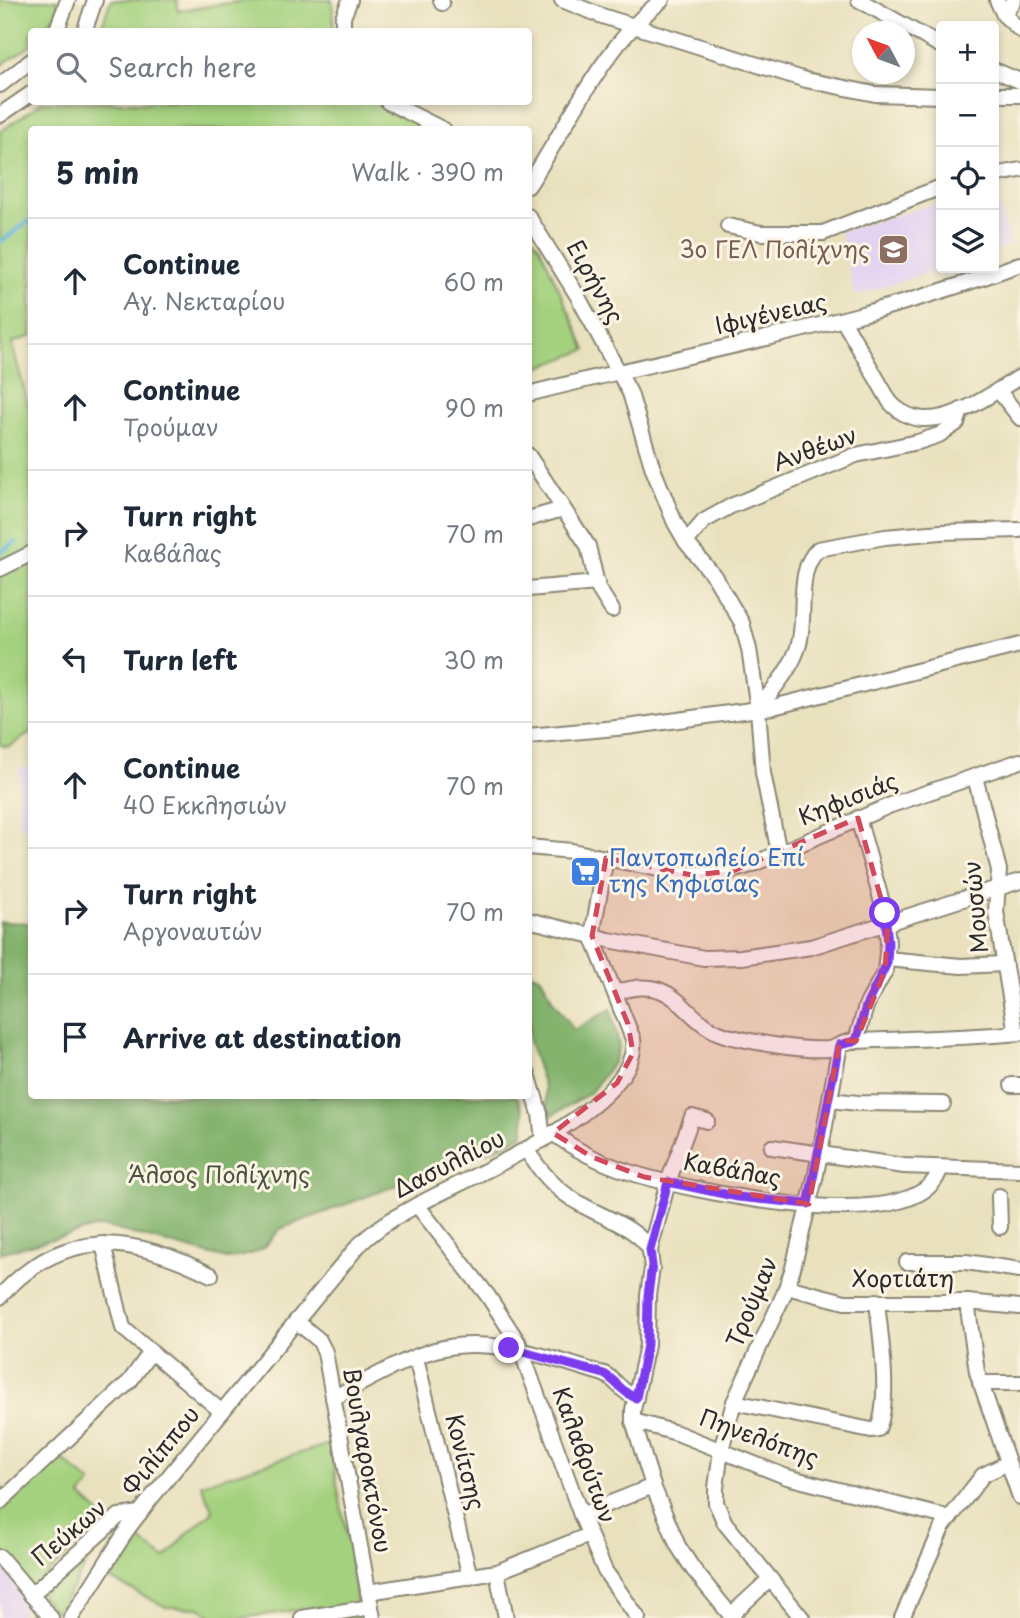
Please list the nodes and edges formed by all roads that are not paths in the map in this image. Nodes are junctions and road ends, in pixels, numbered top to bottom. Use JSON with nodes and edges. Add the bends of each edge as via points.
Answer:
{"nodes":[{"id":1,"x":68,"y":0,"type":"edge"},
{"id":2,"x":95,"y":0,"type":"edge"},
{"id":3,"x":350,"y":0,"type":"edge"},
{"id":4,"x":562,"y":0,"type":"edge"},
{"id":5,"x":662,"y":0,"type":"edge"},
{"id":6,"x":859,"y":0,"type":"edge"},
{"id":7,"x":997,"y":0,"type":"edge"},
{"id":8,"x":1014,"y":0,"type":"edge"},
{"id":9,"x":1004,"y":15,"type":"junction"},
{"id":10,"x":634,"y":25,"type":"junction"},
{"id":11,"x":57,"y":28,"type":"edge"},
{"id":12,"x":85,"y":28,"type":"edge"},
{"id":13,"x":343,"y":28,"type":"edge"},
{"id":14,"x":1020,"y":30,"type":"edge"},
{"id":15,"x":936,"y":43,"type":"edge"},
{"id":16,"x":28,"y":63,"type":"edge"},
{"id":17,"x":999,"y":72,"type":"edge"},
{"id":18,"x":1020,"y":81,"type":"edge"},
{"id":19,"x":0,"y":85,"type":"edge"},
{"id":20,"x":1020,"y":95,"type":"edge"},
{"id":21,"x":28,"y":96,"type":"edge"},
{"id":22,"x":936,"y":96,"type":"edge"},
{"id":23,"x":999,"y":96,"type":"edge"},
{"id":24,"x":394,"y":105,"type":"edge"},
{"id":25,"x":0,"y":115,"type":"edge"},
{"id":26,"x":436,"y":126,"type":"edge"},
{"id":27,"x":1020,"y":170,"type":"edge"},
{"id":28,"x":999,"y":174,"type":"edge"},
{"id":29,"x":532,"y":180,"type":"edge"},
{"id":30,"x":936,"y":189,"type":"edge"},
{"id":31,"x":532,"y":222,"type":"edge"},
{"id":32,"x":728,"y":226,"type":"dead end"},
{"id":33,"x":1020,"y":264,"type":"edge"},
{"id":34,"x":843,"y":320,"type":"junction"},
{"id":35,"x":619,"y":371,"type":"junction"},
{"id":36,"x":1020,"y":377,"type":"edge"},
{"id":37,"x":998,"y":390,"type":"junction"},
{"id":38,"x":532,"y":393,"type":"edge"},
{"id":39,"x":961,"y":410,"type":"junction"},
{"id":40,"x":1020,"y":418,"type":"edge"},
{"id":41,"x":532,"y":461,"type":"edge"},
{"id":42,"x":563,"y":509,"type":"junction"},
{"id":43,"x":532,"y":518,"type":"edge"},
{"id":44,"x":1020,"y":530,"type":"edge"},
{"id":45,"x":686,"y":542,"type":"junction"},
{"id":46,"x":28,"y":555,"type":"edge"},
{"id":47,"x":0,"y":569,"type":"edge"},
{"id":48,"x":597,"y":583,"type":"junction"},
{"id":49,"x":532,"y":589,"type":"edge"},
{"id":50,"x":612,"y":610,"type":"dead end"},
{"id":51,"x":1020,"y":645,"type":"edge"},
{"id":52,"x":758,"y":709,"type":"junction"},
{"id":53,"x":532,"y":736,"type":"edge"},
{"id":54,"x":1020,"y":761,"type":"edge"},
{"id":55,"x":975,"y":777,"type":"junction"},
{"id":56,"x":858,"y":818,"type":"junction"},
{"id":57,"x":532,"y":847,"type":"edge"},
{"id":58,"x":779,"y":853,"type":"junction"},
{"id":59,"x":606,"y":858,"type":"junction"},
{"id":60,"x":1020,"y":881,"type":"edge"},
{"id":61,"x":997,"y":889,"type":"junction"},
{"id":62,"x":532,"y":921,"type":"edge"},
{"id":63,"x":888,"y":923,"type":"junction"},
{"id":64,"x":592,"y":936,"type":"junction"},
{"id":65,"x":887,"y":960,"type":"junction"},
{"id":66,"x":1004,"y":964,"type":"junction"},
{"id":67,"x":615,"y":993,"type":"junction"},
{"id":68,"x":1018,"y":1033,"type":"edge"},
{"id":69,"x":856,"y":1041,"type":"junction"},
{"id":70,"x":839,"y":1045,"type":"junction"},
{"id":71,"x":532,"y":1087,"type":"edge"},
{"id":72,"x":830,"y":1100,"type":"junction"},
{"id":73,"x":943,"y":1104,"type":"dead end"},
{"id":74,"x":707,"y":1121,"type":"dead end"},
{"id":75,"x":548,"y":1137,"type":"junction"},
{"id":76,"x":772,"y":1147,"type":"dead end"},
{"id":77,"x":526,"y":1149,"type":"junction"},
{"id":78,"x":819,"y":1155,"type":"junction"},
{"id":79,"x":940,"y":1168,"type":"junction"},
{"id":80,"x":1020,"y":1170,"type":"edge"},
{"id":81,"x":668,"y":1182,"type":"junction"},
{"id":82,"x":999,"y":1196,"type":"dead end"},
{"id":83,"x":808,"y":1204,"type":"junction"},
{"id":84,"x":417,"y":1205,"type":"junction"},
{"id":85,"x":1000,"y":1227,"type":"dead end"},
{"id":86,"x":103,"y":1244,"type":"junction"},
{"id":87,"x":650,"y":1250,"type":"junction"},
{"id":88,"x":907,"y":1262,"type":"dead end"},
{"id":89,"x":1020,"y":1270,"type":"edge"},
{"id":90,"x":211,"y":1275,"type":"dead end"},
{"id":91,"x":787,"y":1287,"type":"junction"},
{"id":92,"x":0,"y":1297,"type":"edge"},
{"id":93,"x":877,"y":1301,"type":"junction"},
{"id":94,"x":967,"y":1302,"type":"junction"},
{"id":95,"x":1020,"y":1307,"type":"edge"},
{"id":96,"x":296,"y":1321,"type":"junction"},
{"id":97,"x":521,"y":1350,"type":"junction"},
{"id":98,"x":150,"y":1353,"type":"junction"},
{"id":99,"x":416,"y":1358,"type":"junction"},
{"id":100,"x":980,"y":1383,"type":"junction"},
{"id":101,"x":1020,"y":1383,"type":"edge"},
{"id":102,"x":333,"y":1398,"type":"junction"},
{"id":103,"x":636,"y":1398,"type":"junction"},
{"id":104,"x":734,"y":1402,"type":"junction"},
{"id":105,"x":222,"y":1412,"type":"junction"},
{"id":106,"x":633,"y":1422,"type":"junction"},
{"id":107,"x":721,"y":1450,"type":"junction"},
{"id":108,"x":1008,"y":1463,"type":"junction"},
{"id":109,"x":653,"y":1486,"type":"junction"},
{"id":110,"x":1020,"y":1497,"type":"edge"},
{"id":111,"x":0,"y":1502,"type":"edge"},
{"id":112,"x":140,"y":1513,"type":"junction"},
{"id":113,"x":581,"y":1515,"type":"junction"},
{"id":114,"x":950,"y":1518,"type":"junction"},
{"id":115,"x":589,"y":1535,"type":"junction"},
{"id":116,"x":0,"y":1557,"type":"edge"},
{"id":117,"x":497,"y":1572,"type":"junction"},
{"id":118,"x":470,"y":1577,"type":"junction"},
{"id":119,"x":770,"y":1579,"type":"junction"},
{"id":120,"x":368,"y":1592,"type":"junction"},
{"id":121,"x":32,"y":1595,"type":"junction"},
{"id":122,"x":372,"y":1613,"type":"edge"},
{"id":123,"x":732,"y":1617,"type":"edge"},
{"id":124,"x":51,"y":1618,"type":"edge"},
{"id":125,"x":72,"y":1618,"type":"edge"},
{"id":126,"x":302,"y":1618,"type":"edge"},
{"id":127,"x":506,"y":1618,"type":"edge"},
{"id":128,"x":638,"y":1618,"type":"edge"},
{"id":129,"x":802,"y":1618,"type":"edge"},
{"id":130,"x":902,"y":1618,"type":"edge"}],
"edges":[{"from":1,"to":11,"type":"street"},
{"from":2,"to":12,"type":"street"},
{"from":3,"to":13,"type":"street"},
{"from":4,"to":10,"type":"street"},
{"from":5,"to":10,"type":"street"},
{"from":6,"to":15,"type":"street"},
{"from":7,"to":9,"type":"street"},
{"from":8,"to":9,"type":"street"},
{"from":9,"to":14,"type":"street"},
{"from":10,"to":22,"type":"street","via":[[751,65],[838,88]]},
{"from":10,"to":29,"type":"street","via":[[602,66]]},
{"from":16,"to":19,"type":"street"},
{"from":17,"to":18,"type":"street"},
{"from":20,"to":23,"type":"street"},
{"from":21,"to":25,"type":"street"},
{"from":24,"to":26,"type":"street"},
{"from":27,"to":28,"type":"street"},
{"from":30,"to":32,"type":"street","via":[[823,233],[761,233]]},
{"from":31,"to":35,"type":"street","name":"Ειρήνης"},
{"from":33,"to":34,"type":"street","name":"Ιφιγένειας"},
{"from":34,"to":35,"type":"street","name":"Ιφιγένειας"},
{"from":34,"to":39,"type":"street","via":[[897,410],[922,420]]},
{"from":35,"to":38,"type":"street","name":"Ιφιγένειας"},
{"from":35,"to":45,"type":"street","name":"Ειρήνης","via":[[634,402],[658,486]]},
{"from":36,"to":37,"type":"street"},
{"from":37,"to":39,"type":"street"},
{"from":37,"to":40,"type":"street"},
{"from":39,"to":45,"type":"street","name":"Ανθέων","via":[[957,423],[944,432],[856,455],[731,506],[705,521]]},
{"from":41,"to":42,"type":"street"},
{"from":42,"to":43,"type":"street"},
{"from":42,"to":48,"type":"street","via":[[588,546]]},
{"from":44,"to":52,"type":"street","via":[[941,531],[818,549],[806,565],[798,646]]},
{"from":45,"to":52,"type":"street","name":"Ειρήνης","via":[[714,576],[742,623]]},
{"from":46,"to":47,"type":"street"},
{"from":48,"to":49,"type":"street"},
{"from":48,"to":50,"type":"street"},
{"from":51,"to":52,"type":"street"},
{"from":52,"to":53,"type":"street"},
{"from":52,"to":58,"type":"street","name":"Ειρήνης","via":[[763,773]]},
{"from":54,"to":55,"type":"street","name":"Κηφισιάς"},
{"from":55,"to":56,"type":"street","name":"Κηφισιάς"},
{"from":55,"to":61,"type":"street","name":"Μουσών","via":[[998,863]]},
{"from":56,"to":58,"type":"street","name":"Κηφισιάς"},
{"from":56,"to":63,"type":"street"},
{"from":57,"to":59,"type":"street","name":"Κηφισιάς"},
{"from":58,"to":59,"type":"street","name":"Κηφισιάς","via":[[733,872],[704,876]]},
{"from":59,"to":64,"type":"street"},
{"from":60,"to":61,"type":"street"},
{"from":61,"to":63,"type":"street"},
{"from":61,"to":66,"type":"street","name":"Μουσών"},
{"from":62,"to":64,"type":"street"},
{"from":63,"to":64,"type":"street","via":[[811,947],[715,959]]},
{"from":63,"to":65,"type":"street"},
{"from":64,"to":67,"type":"street","name":"Δασυλλίου"},
{"from":65,"to":66,"type":"street"},
{"from":65,"to":69,"type":"street"},
{"from":66,"to":68,"type":"street","name":"Μουσών"},
{"from":67,"to":70,"type":"street","via":[[660,989],[706,1027],[728,1036],[818,1049]]},
{"from":67,"to":75,"type":"street","name":"Δασυλλίου","via":[[633,1039],[630,1062],[611,1089]]},
{"from":68,"to":69,"type":"street"},
{"from":69,"to":70,"type":"street"},
{"from":70,"to":72,"type":"street","name":"Τρούμαν"},
{"from":71,"to":75,"type":"street"},
{"from":72,"to":73,"type":"street"},
{"from":72,"to":78,"type":"street","name":"Τρούμαν"},
{"from":74,"to":81,"type":"street","via":[[692,1117]]},
{"from":75,"to":77,"type":"street","name":"Δασυλλίου"},
{"from":75,"to":81,"type":"street","name":"Καβάλας","via":[[604,1162]]},
{"from":76,"to":78,"type":"street","name":"Καβάλας"},
{"from":77,"to":84,"type":"street","name":"Δασυλλίου"},
{"from":77,"to":87,"type":"street","via":[[556,1188],[628,1230]]},
{"from":78,"to":79,"type":"street","name":"Καβάλας"},
{"from":78,"to":83,"type":"street","name":"Τρούμαν"},
{"from":79,"to":80,"type":"street","name":"Καβάλας"},
{"from":79,"to":83,"type":"street","name":"Καβάλας","via":[[928,1188],[896,1202],[859,1207]]},
{"from":81,"to":83,"type":"street","name":"Καβάλας","via":[[738,1197]]},
{"from":81,"to":87,"type":"street"},
{"from":82,"to":85,"type":"street"},
{"from":83,"to":91,"type":"street","name":"Τρούμαν"},
{"from":84,"to":96,"type":"street","name":"Δασυλλίου","via":[[364,1240]]},
{"from":84,"to":97,"type":"street","name":"Καλαβρύτων","via":[[495,1305]]},
{"from":86,"to":90,"type":"street","via":[[146,1248]]},
{"from":86,"to":92,"type":"street","via":[[77,1247],[46,1260]]},
{"from":86,"to":98,"type":"street","via":[[121,1326]]},
{"from":87,"to":103,"type":"street","via":[[647,1345]]},
{"from":88,"to":89,"type":"street","via":[[966,1262]]},
{"from":91,"to":93,"type":"street","name":"Χορτιάτη","via":[[837,1301]]},
{"from":91,"to":104,"type":"street","name":"Τρούμαν"},
{"from":93,"to":94,"type":"street","name":"Χορτιάτη"},
{"from":93,"to":104,"type":"street","via":[[883,1369],[878,1429]]},
{"from":94,"to":95,"type":"street","name":"Χορτιάτη"},
{"from":94,"to":100,"type":"street"},
{"from":96,"to":102,"type":"street","name":"Βουλγαροκτόνου","via":[[323,1346]]},
{"from":96,"to":105,"type":"street","name":"Φιλίππου"},
{"from":97,"to":99,"type":"street","via":[[453,1347]]},
{"from":97,"to":103,"type":"street","via":[[604,1374]]},
{"from":97,"to":113,"type":"street","name":"Καλαβρύτων"},
{"from":98,"to":105,"type":"street"},
{"from":98,"to":111,"type":"street","via":[[130,1381]]},
{"from":99,"to":102,"type":"street"},
{"from":99,"to":118,"type":"street","name":"Κονίτσης"},
{"from":100,"to":101,"type":"street"},
{"from":100,"to":108,"type":"street"},
{"from":102,"to":120,"type":"street","name":"Βουλγαροκτόνου"},
{"from":103,"to":106,"type":"street"},
{"from":104,"to":107,"type":"street","name":"Τρούμαν"},
{"from":105,"to":112,"type":"street","name":"Φιλίππου"},
{"from":106,"to":107,"type":"street","name":"Πηνελόπης"},
{"from":106,"to":109,"type":"street"},
{"from":107,"to":114,"type":"street","name":"Πηνελόπης","via":[[786,1477]]},
{"from":107,"to":119,"type":"street","name":"Τρούμαν","via":[[718,1508],[738,1542]]},
{"from":108,"to":110,"type":"street"},
{"from":108,"to":114,"type":"street","via":[[983,1475]]},
{"from":109,"to":113,"type":"street"},
{"from":109,"to":123,"type":"street","via":[[687,1560]]},
{"from":112,"to":121,"type":"street","name":"Πεύκων","via":[[119,1516]]},
{"from":112,"to":125,"type":"street","name":"Φιλίππου"},
{"from":113,"to":115,"type":"street","name":"Καλαβρύτων"},
{"from":114,"to":130,"type":"street"},
{"from":115,"to":117,"type":"street"},
{"from":115,"to":128,"type":"street","name":"Καλαβρύτων","via":[[611,1582]]},
{"from":116,"to":121,"type":"street","name":"Πεύκων"},
{"from":117,"to":118,"type":"street"},
{"from":117,"to":127,"type":"street"},
{"from":118,"to":120,"type":"street"},
{"from":119,"to":123,"type":"street"},
{"from":119,"to":129,"type":"street","name":"Τρούμαν"},
{"from":120,"to":122,"type":"street","name":"Βουλγαροκτόνου"},
{"from":121,"to":124,"type":"street","name":"Πεύκων"},
{"from":122,"to":126,"type":"street"}]}
